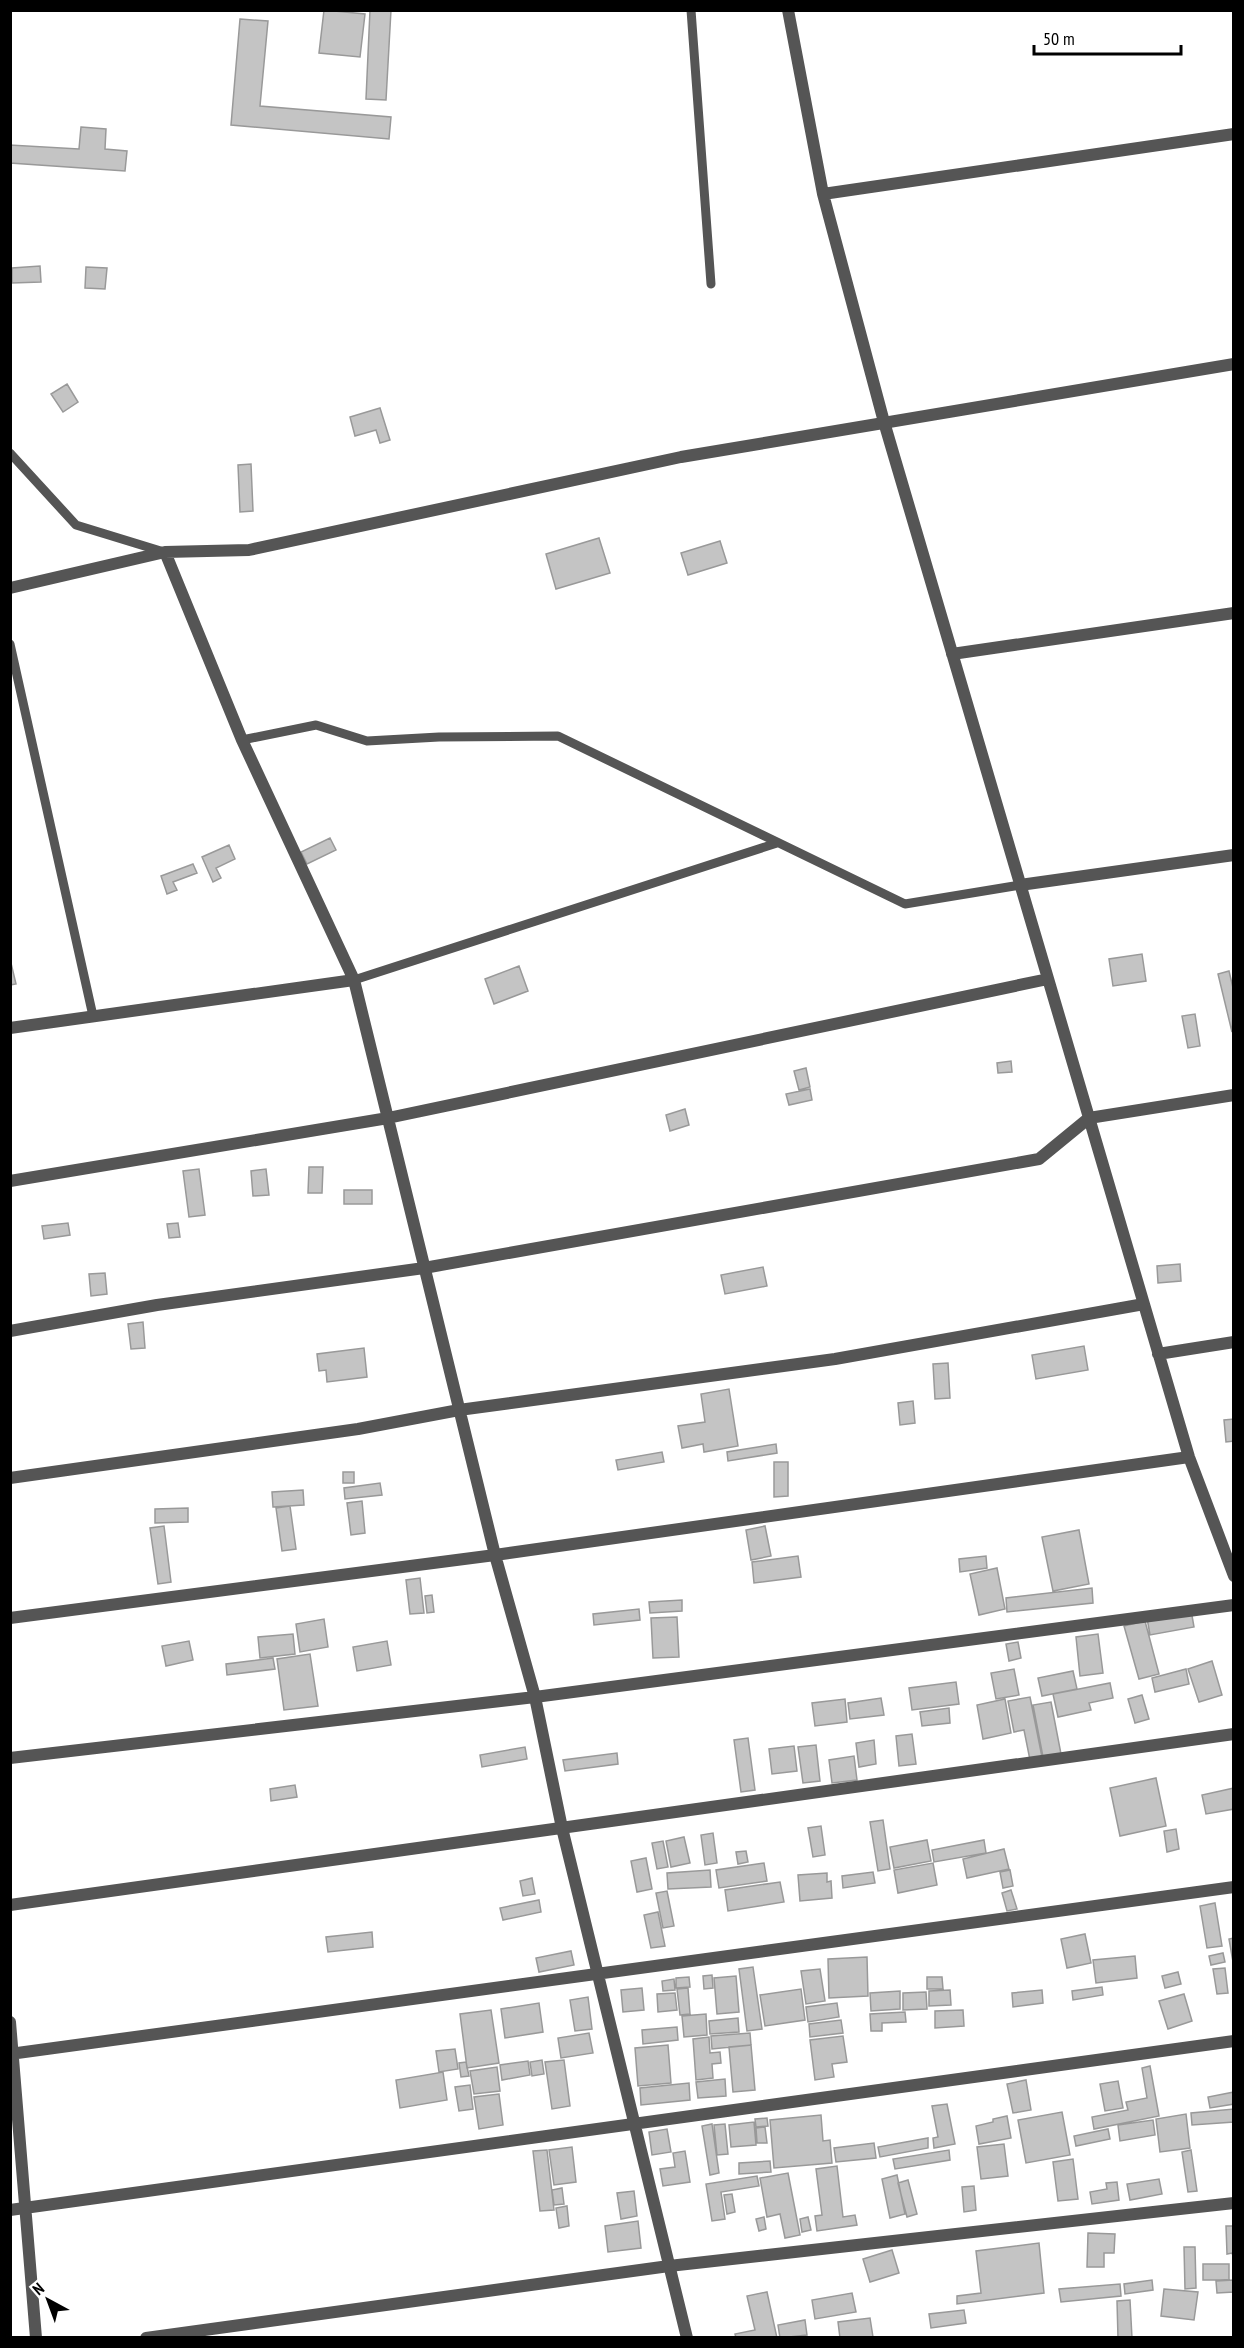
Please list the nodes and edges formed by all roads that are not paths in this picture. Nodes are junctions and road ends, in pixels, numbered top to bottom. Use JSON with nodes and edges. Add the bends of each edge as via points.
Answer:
{"nodes":[{"id":1,"x":691,"y":10,"type":"edge"},
{"id":2,"x":788,"y":10,"type":"edge"},
{"id":3,"x":1233,"y":134,"type":"edge"},
{"id":4,"x":823,"y":194,"type":"junction"},
{"id":5,"x":711,"y":284,"type":"dead end"},
{"id":6,"x":1233,"y":364,"type":"edge"},
{"id":7,"x":884,"y":422,"type":"junction"},
{"id":8,"x":10,"y":453,"type":"edge"},
{"id":9,"x":165,"y":552,"type":"junction"},
{"id":10,"x":10,"y":588,"type":"edge"},
{"id":11,"x":1233,"y":614,"type":"edge"},
{"id":12,"x":10,"y":644,"type":"edge"},
{"id":13,"x":952,"y":654,"type":"junction"},
{"id":14,"x":242,"y":740,"type":"junction"},
{"id":15,"x":777,"y":843,"type":"junction"},
{"id":16,"x":1233,"y":855,"type":"edge"},
{"id":17,"x":1020,"y":885,"type":"junction"},
{"id":18,"x":1048,"y":979,"type":"junction"},
{"id":19,"x":354,"y":980,"type":"junction"},
{"id":20,"x":93,"y":1016,"type":"junction"},
{"id":21,"x":10,"y":1028,"type":"edge"},
{"id":22,"x":1233,"y":1095,"type":"edge"},
{"id":23,"x":388,"y":1118,"type":"junction"},
{"id":24,"x":1089,"y":1118,"type":"junction"},
{"id":25,"x":10,"y":1181,"type":"edge"},
{"id":26,"x":424,"y":1268,"type":"junction"},
{"id":27,"x":1144,"y":1304,"type":"junction"},
{"id":28,"x":10,"y":1332,"type":"edge"},
{"id":29,"x":1233,"y":1342,"type":"edge"},
{"id":30,"x":1158,"y":1354,"type":"junction"},
{"id":31,"x":459,"y":1410,"type":"junction"},
{"id":32,"x":1189,"y":1457,"type":"junction"},
{"id":33,"x":10,"y":1478,"type":"edge"},
{"id":34,"x":495,"y":1555,"type":"junction"},
{"id":35,"x":1233,"y":1576,"type":"edge"},
{"id":36,"x":1233,"y":1605,"type":"edge"},
{"id":37,"x":10,"y":1618,"type":"edge"},
{"id":38,"x":535,"y":1697,"type":"junction"},
{"id":39,"x":1233,"y":1734,"type":"edge"},
{"id":40,"x":10,"y":1758,"type":"edge"},
{"id":41,"x":562,"y":1828,"type":"junction"},
{"id":42,"x":1233,"y":1887,"type":"edge"},
{"id":43,"x":10,"y":1905,"type":"edge"},
{"id":44,"x":598,"y":1974,"type":"junction"},
{"id":45,"x":10,"y":2022,"type":"edge"},
{"id":46,"x":1233,"y":2041,"type":"edge"},
{"id":47,"x":12,"y":2054,"type":"edge"},
{"id":48,"x":634,"y":2124,"type":"junction"},
{"id":49,"x":1233,"y":2203,"type":"edge"},
{"id":50,"x":26,"y":2208,"type":"junction"},
{"id":51,"x":10,"y":2210,"type":"edge"},
{"id":52,"x":669,"y":2266,"type":"junction"},
{"id":53,"x":36,"y":2337,"type":"edge"},
{"id":54,"x":146,"y":2337,"type":"edge"},
{"id":55,"x":687,"y":2337,"type":"edge"}],
"edges":[{"from":1,"to":5,"type":"lane"},
{"from":2,"to":4,"type":"street"},
{"from":3,"to":4,"type":"street"},
{"from":4,"to":7,"type":"street"},
{"from":6,"to":7,"type":"street"},
{"from":7,"to":9,"type":"street","via":[[681,457],[249,550]]},
{"from":7,"to":13,"type":"street"},
{"from":8,"to":9,"type":"lane","via":[[76,525]]},
{"from":9,"to":10,"type":"street"},
{"from":9,"to":14,"type":"street"},
{"from":11,"to":13,"type":"street"},
{"from":12,"to":20,"type":"lane"},
{"from":13,"to":17,"type":"street"},
{"from":14,"to":15,"type":"lane","via":[[316,725],[368,741],[558,736]]},
{"from":14,"to":19,"type":"street"},
{"from":15,"to":17,"type":"lane","via":[[905,904]]},
{"from":15,"to":19,"type":"lane"},
{"from":16,"to":17,"type":"street"},
{"from":17,"to":18,"type":"street"},
{"from":18,"to":23,"type":"street"},
{"from":18,"to":24,"type":"street"},
{"from":19,"to":20,"type":"street"},
{"from":19,"to":23,"type":"street"},
{"from":20,"to":21,"type":"street"},
{"from":22,"to":24,"type":"street"},
{"from":23,"to":25,"type":"street"},
{"from":23,"to":26,"type":"street"},
{"from":24,"to":26,"type":"street","via":[[1039,1159]]},
{"from":24,"to":27,"type":"street"},
{"from":26,"to":28,"type":"street","via":[[157,1305]]},
{"from":26,"to":31,"type":"street"},
{"from":27,"to":30,"type":"street"},
{"from":27,"to":31,"type":"street","via":[[835,1359]]},
{"from":29,"to":30,"type":"street"},
{"from":30,"to":32,"type":"street"},
{"from":31,"to":33,"type":"street","via":[[358,1429]]},
{"from":31,"to":34,"type":"street"},
{"from":32,"to":34,"type":"street"},
{"from":32,"to":35,"type":"street"},
{"from":34,"to":37,"type":"street"},
{"from":34,"to":38,"type":"street"},
{"from":36,"to":38,"type":"street"},
{"from":38,"to":40,"type":"street"},
{"from":38,"to":41,"type":"street"},
{"from":39,"to":41,"type":"street"},
{"from":41,"to":43,"type":"street"},
{"from":41,"to":44,"type":"street"},
{"from":42,"to":44,"type":"street"},
{"from":44,"to":47,"type":"street"},
{"from":44,"to":48,"type":"street"},
{"from":45,"to":47,"type":"street"},
{"from":46,"to":48,"type":"street"},
{"from":47,"to":50,"type":"street"},
{"from":48,"to":50,"type":"street"},
{"from":48,"to":52,"type":"street"},
{"from":49,"to":52,"type":"street"},
{"from":50,"to":51,"type":"street"},
{"from":50,"to":53,"type":"street"},
{"from":52,"to":54,"type":"street"},
{"from":52,"to":55,"type":"street"}]}
